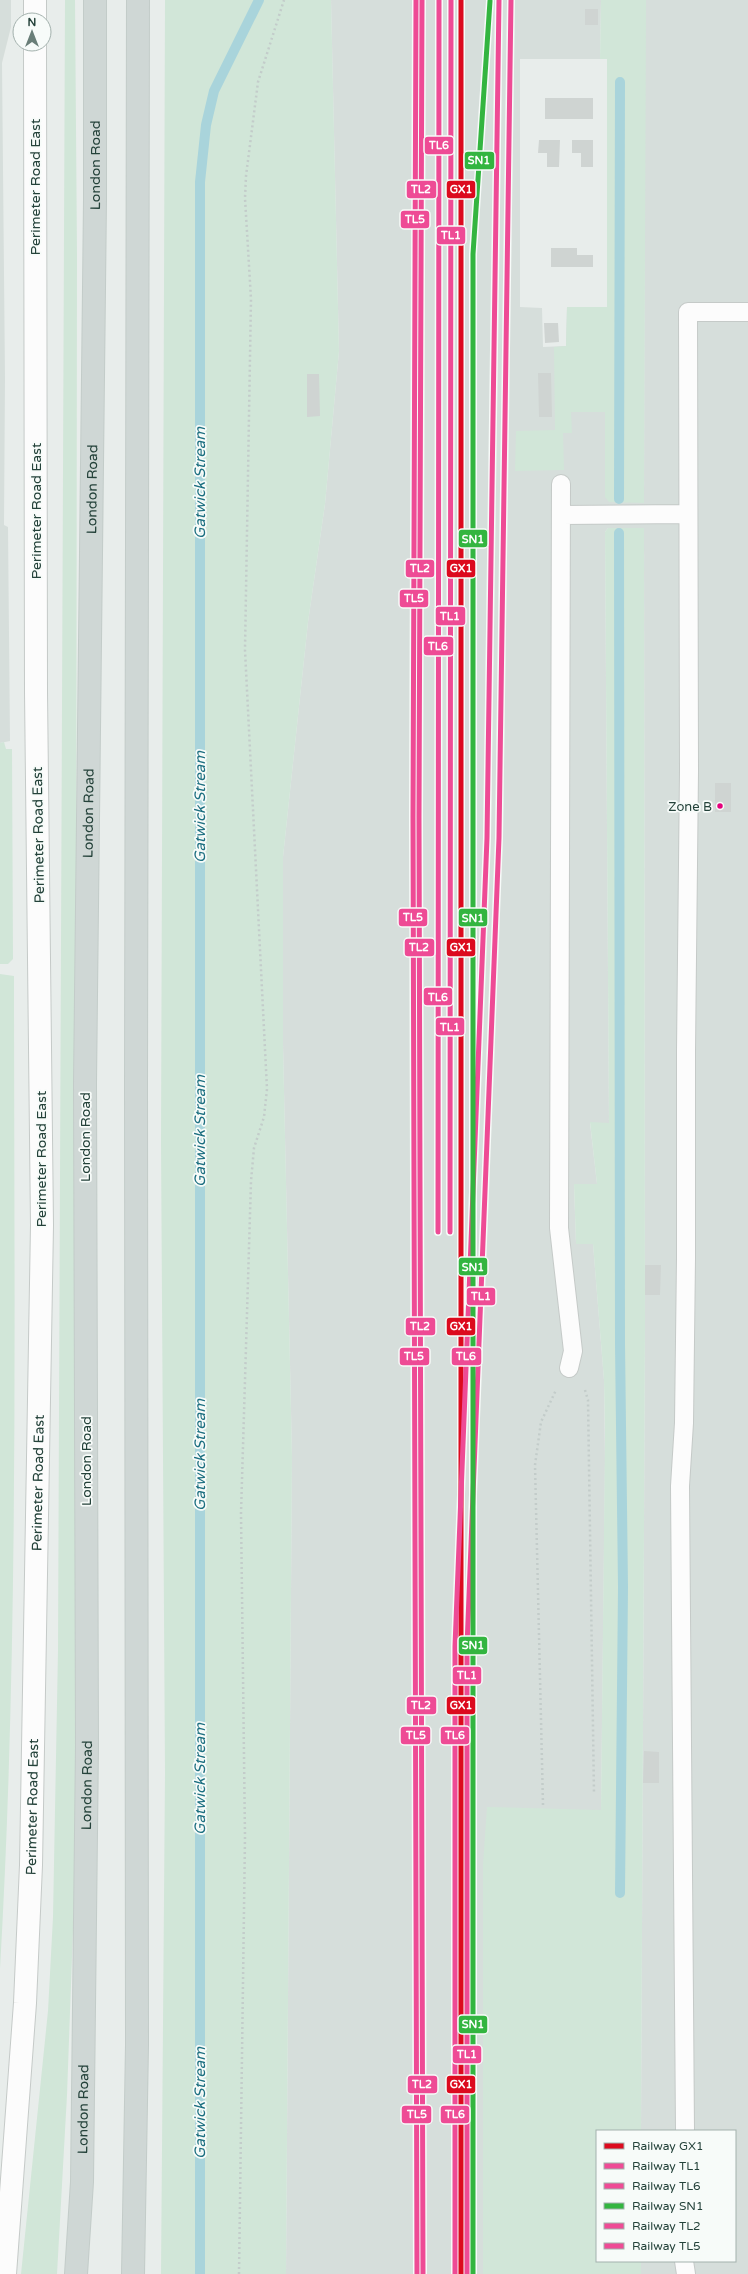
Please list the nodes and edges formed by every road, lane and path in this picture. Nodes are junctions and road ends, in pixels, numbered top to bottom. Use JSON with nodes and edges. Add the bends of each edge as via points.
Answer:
{"nodes":[{"id":1,"x":35,"y":0,"type":"edge"},
{"id":2,"x":95,"y":0,"type":"edge"},
{"id":3,"x":138,"y":0,"type":"edge"},
{"id":4,"x":284,"y":0,"type":"edge"},
{"id":5,"x":35,"y":12,"type":"edge"},
{"id":6,"x":35,"y":52,"type":"edge"},
{"id":7,"x":748,"y":312,"type":"edge"},
{"id":8,"x":561,"y":484,"type":"dead end"},
{"id":9,"x":688,"y":514,"type":"junction"},
{"id":10,"x":561,"y":515,"type":"junction"},
{"id":11,"x":569,"y":1368,"type":"junction"},
{"id":12,"x":594,"y":1794,"type":"dead end"},
{"id":13,"x":543,"y":1805,"type":"dead end"},
{"id":14,"x":685,"y":2130,"type":"edge"},
{"id":15,"x":684,"y":2262,"type":"edge"},
{"id":16,"x":5,"y":2274,"type":"edge"},
{"id":17,"x":76,"y":2274,"type":"edge"},
{"id":18,"x":133,"y":2274,"type":"edge"},
{"id":19,"x":239,"y":2274,"type":"edge"},
{"id":20,"x":686,"y":2274,"type":"edge"}],
"edges":[{"from":1,"to":5,"type":"street"},
{"from":2,"to":17,"type":"main road","name":"London Road","via":[[85,1076],[87,1745],[82,2182]]},
{"from":3,"to":18,"type":"main road","via":[[137,2045]]},
{"from":4,"to":19,"type":"path","via":[[255,95],[246,198],[251,299],[245,650],[267,1089],[264,1117],[254,1148],[251,1182],[241,1513],[245,1837]]},
{"from":6,"to":16,"type":"street","name":"Perimeter Road East","via":[[36,692],[41,1241],[31,1865],[25,2003]]},
{"from":7,"to":9,"type":"lane","via":[[688,312]]},
{"from":8,"to":10,"type":"lane"},
{"from":9,"to":10,"type":"lane"},
{"from":9,"to":14,"type":"lane","via":[[686,1258],[684,1424],[680,1486]]},
{"from":10,"to":11,"type":"lane","via":[[559,1228],[573,1351]]},
{"from":11,"to":12,"type":"path","via":[[584,1387],[588,1400]]},
{"from":11,"to":13,"type":"path","via":[[545,1410],[536,1445]]},
{"from":15,"to":20,"type":"lane"}]}
